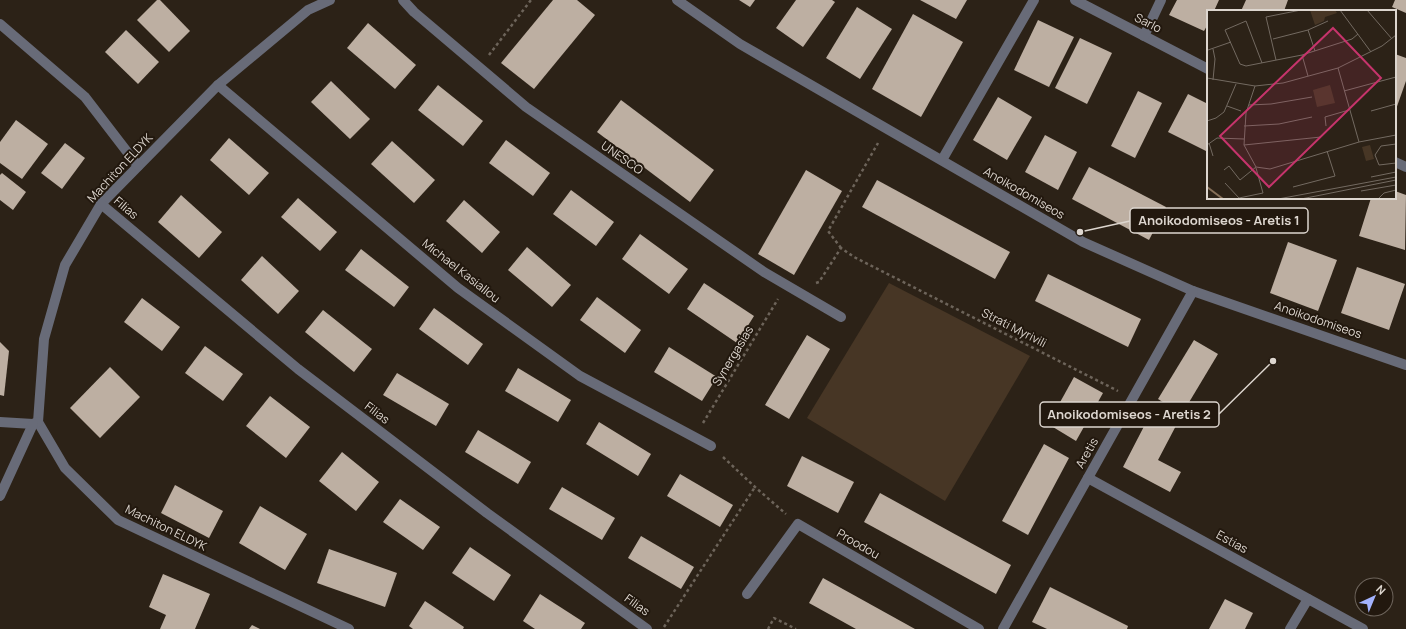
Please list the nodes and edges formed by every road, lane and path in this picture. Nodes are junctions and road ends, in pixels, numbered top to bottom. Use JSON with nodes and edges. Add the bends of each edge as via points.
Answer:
{"nodes":[{"id":1,"x":330,"y":0,"type":"edge"},
{"id":2,"x":403,"y":0,"type":"edge"},
{"id":3,"x":531,"y":0,"type":"edge"},
{"id":4,"x":677,"y":0,"type":"edge"},
{"id":5,"x":1034,"y":0,"type":"edge"},
{"id":6,"x":1075,"y":0,"type":"edge"},
{"id":7,"x":1161,"y":0,"type":"edge"},
{"id":8,"x":0,"y":24,"type":"edge"},
{"id":9,"x":1144,"y":36,"type":"junction"},
{"id":10,"x":479,"y":68,"type":"junction"},
{"id":11,"x":1207,"y":68,"type":"edge"},
{"id":12,"x":218,"y":85,"type":"junction"},
{"id":13,"x":886,"y":128,"type":"junction"},
{"id":14,"x":942,"y":160,"type":"junction"},
{"id":15,"x":1396,"y":162,"type":"edge"},
{"id":16,"x":138,"y":166,"type":"junction"},
{"id":17,"x":1406,"y":167,"type":"edge"},
{"id":18,"x":101,"y":204,"type":"junction"},
{"id":19,"x":841,"y":248,"type":"junction"},
{"id":20,"x":790,"y":287,"type":"junction"},
{"id":21,"x":1193,"y":290,"type":"junction"},
{"id":22,"x":841,"y":317,"type":"dead end"},
{"id":23,"x":1406,"y":365,"type":"edge"},
{"id":24,"x":1133,"y":398,"type":"junction"},
{"id":25,"x":0,"y":422,"type":"edge"},
{"id":26,"x":36,"y":423,"type":"junction"},
{"id":27,"x":694,"y":437,"type":"junction"},
{"id":28,"x":711,"y":446,"type":"joint"},
{"id":29,"x":1088,"y":478,"type":"junction"},
{"id":30,"x":754,"y":487,"type":"junction"},
{"id":31,"x":0,"y":496,"type":"edge"},
{"id":32,"x":798,"y":524,"type":"junction"},
{"id":33,"x":747,"y":594,"type":"dead end"},
{"id":34,"x":1308,"y":599,"type":"junction"},
{"id":35,"x":665,"y":624,"type":"dead end"},
{"id":36,"x":349,"y":629,"type":"edge"},
{"id":37,"x":647,"y":629,"type":"edge"},
{"id":38,"x":768,"y":629,"type":"edge"},
{"id":39,"x":796,"y":629,"type":"edge"},
{"id":40,"x":979,"y":629,"type":"edge"},
{"id":41,"x":1003,"y":629,"type":"edge"},
{"id":42,"x":1290,"y":629,"type":"edge"},
{"id":43,"x":1363,"y":629,"type":"edge"}],
"edges":[{"from":1,"to":12,"type":"street","name":"Machiton ELDYK","via":[[308,10]]},
{"from":2,"to":10,"type":"street","name":"UNESCO"},
{"from":3,"to":10,"type":"path"},
{"from":4,"to":13,"type":"street","name":"Anoikodomiseos","via":[[740,44]]},
{"from":5,"to":14,"type":"street"},
{"from":6,"to":9,"type":"street","name":"Sarlo"},
{"from":7,"to":9,"type":"street"},
{"from":8,"to":16,"type":"street","via":[[85,97]]},
{"from":9,"to":11,"type":"street","name":"Sarlo"},
{"from":10,"to":20,"type":"street","name":"UNESCO","via":[[526,107],[764,272]]},
{"from":12,"to":16,"type":"street","name":"Machiton ELDYK"},
{"from":12,"to":27,"type":"street","name":"Michael Kasiallou","via":[[458,288],[580,376]]},
{"from":13,"to":14,"type":"street","name":"Anoikodomiseos"},
{"from":13,"to":19,"type":"path","name":"Strati Myrivili","via":[[828,231]]},
{"from":14,"to":21,"type":"street","name":"Anoikodomiseos","via":[[1083,242]]},
{"from":15,"to":17,"type":"street"},
{"from":16,"to":18,"type":"street","name":"Machiton ELDYK"},
{"from":18,"to":26,"type":"street","name":"Machiton ELDYK","via":[[65,265],[44,339]]},
{"from":18,"to":37,"type":"street","name":"Filias","via":[[298,369],[487,513]]},
{"from":19,"to":20,"type":"path","via":[[819,282],[806,285],[797,282]]},
{"from":19,"to":24,"type":"path","name":"Strati Myrivili","via":[[887,274]]},
{"from":20,"to":22,"type":"street","name":"UNESCO"},
{"from":20,"to":27,"type":"path","name":"Synergasias"},
{"from":21,"to":23,"type":"street","name":"Anoikodomiseos"},
{"from":21,"to":24,"type":"street","name":"Aretis"},
{"from":24,"to":29,"type":"street","name":"Aretis"},
{"from":25,"to":26,"type":"street"},
{"from":26,"to":31,"type":"street"},
{"from":26,"to":36,"type":"street","name":"Machiton ELDYK","via":[[65,468],[118,520]]},
{"from":27,"to":28,"type":"street","name":"Michael Kasiallou"},
{"from":28,"to":30,"type":"path"},
{"from":29,"to":34,"type":"street","name":"Estias"},
{"from":29,"to":41,"type":"street","name":"Aretis"},
{"from":30,"to":32,"type":"path"},
{"from":30,"to":35,"type":"path"},
{"from":32,"to":33,"type":"street"},
{"from":32,"to":40,"type":"street","name":"Proodou"},
{"from":34,"to":42,"type":"street"},
{"from":34,"to":43,"type":"street","name":"Estias"},
{"from":38,"to":39,"type":"path","via":[[774,618]]}]}
